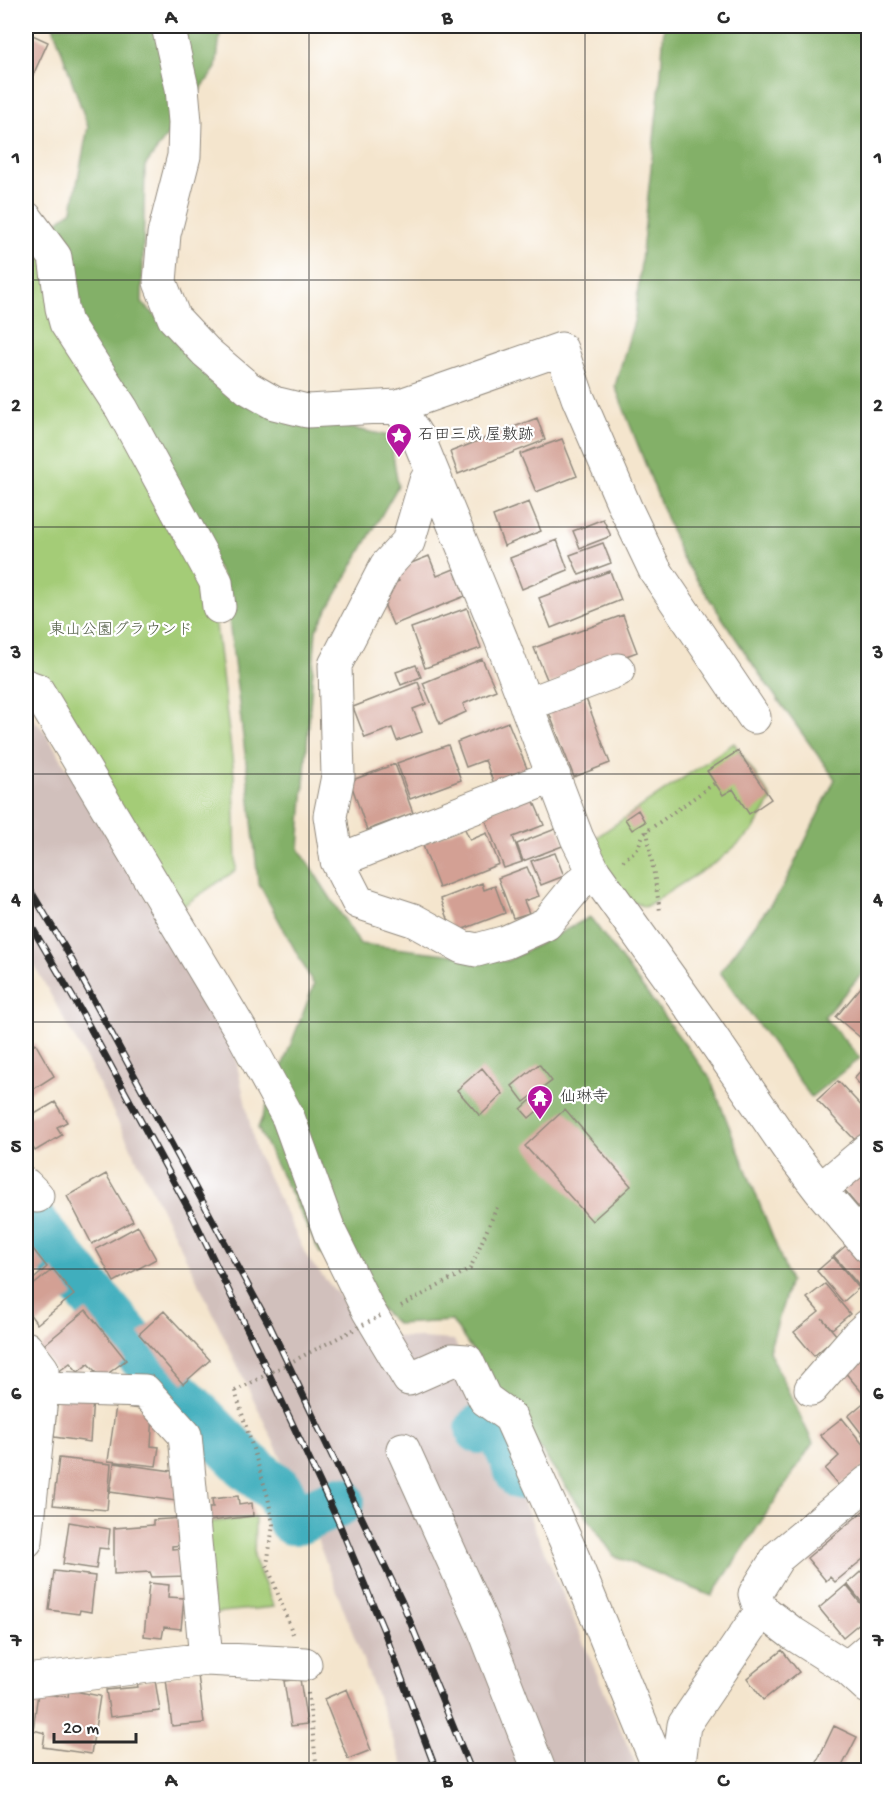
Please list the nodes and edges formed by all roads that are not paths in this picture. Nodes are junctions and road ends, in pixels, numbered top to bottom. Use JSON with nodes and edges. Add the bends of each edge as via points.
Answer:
{"nodes":[{"id":1,"x":168,"y":26,"type":"edge"},
{"id":2,"x":26,"y":218,"type":"edge"},
{"id":3,"x":398,"y":406,"type":"junction"},
{"id":4,"x":434,"y":476,"type":"junction"},
{"id":5,"x":219,"y":607,"type":"dead end"},
{"id":6,"x":618,"y":669,"type":"dead end"},
{"id":7,"x":26,"y":686,"type":"edge"},
{"id":8,"x":526,"y":705,"type":"junction"},
{"id":9,"x":754,"y":717,"type":"dead end"},
{"id":10,"x":554,"y":776,"type":"junction"},
{"id":11,"x":337,"y":861,"type":"junction"},
{"id":12,"x":594,"y":872,"type":"junction"},
{"id":13,"x":868,"y":1150,"type":"edge"},
{"id":14,"x":820,"y":1191,"type":"junction"},
{"id":15,"x":868,"y":1246,"type":"edge"},
{"id":16,"x":868,"y":1326,"type":"edge"},
{"id":17,"x":26,"y":1348,"type":"edge"},
{"id":18,"x":42,"y":1388,"type":"junction"},
{"id":19,"x":811,"y":1389,"type":"dead end"},
{"id":20,"x":403,"y":1449,"type":"dead end"},
{"id":21,"x":868,"y":1482,"type":"edge"},
{"id":22,"x":26,"y":1541,"type":"edge"},
{"id":23,"x":762,"y":1610,"type":"junction"},
{"id":24,"x":206,"y":1659,"type":"junction"},
{"id":25,"x":304,"y":1664,"type":"road end"},
{"id":26,"x":861,"y":1668,"type":"edge"},
{"id":27,"x":26,"y":1681,"type":"edge"},
{"id":28,"x":539,"y":1770,"type":"edge"},
{"id":29,"x":660,"y":1770,"type":"edge"},
{"id":30,"x":676,"y":1770,"type":"edge"}],
"edges":[{"from":1,"to":3,"type":"street","via":[[185,122],[184,156],[164,234],[160,282],[174,318],[248,388],[274,403],[307,411]]},
{"from":2,"to":5,"type":"street","via":[[55,257],[66,323],[122,409],[216,582]]},
{"from":3,"to":4,"type":"street","via":[[420,442]]},
{"from":3,"to":9,"type":"street","via":[[561,349],[578,398],[655,570]]},
{"from":4,"to":8,"type":"street"},
{"from":4,"to":11,"type":"street","via":[[426,481],[408,542],[386,566],[335,665],[338,776],[330,816]]},
{"from":6,"to":8,"type":"street"},
{"from":7,"to":29,"type":"street","via":[[37,690],[283,1107],[330,1233],[368,1310],[409,1379],[452,1360],[467,1361],[485,1398],[510,1417],[569,1548]]},
{"from":8,"to":10,"type":"street"},
{"from":10,"to":11,"type":"street"},
{"from":10,"to":12,"type":"street"},
{"from":11,"to":12,"type":"street","via":[[358,902],[413,920],[462,947],[477,950],[546,924]]},
{"from":12,"to":14,"type":"street"},
{"from":13,"to":14,"type":"street"},
{"from":14,"to":15,"type":"street"},
{"from":16,"to":19,"type":"street"},
{"from":17,"to":18,"type":"street","via":[[42,1369]]},
{"from":18,"to":22,"type":"street"},
{"from":18,"to":24,"type":"street","via":[[145,1391],[185,1435]]},
{"from":20,"to":28,"type":"street","via":[[426,1474]]},
{"from":21,"to":23,"type":"street","via":[[778,1557],[755,1594]]},
{"from":23,"to":26,"type":"street","via":[[792,1633]]},
{"from":23,"to":30,"type":"street","via":[[684,1725]]},
{"from":24,"to":25,"type":"street"},
{"from":24,"to":27,"type":"street"}]}
